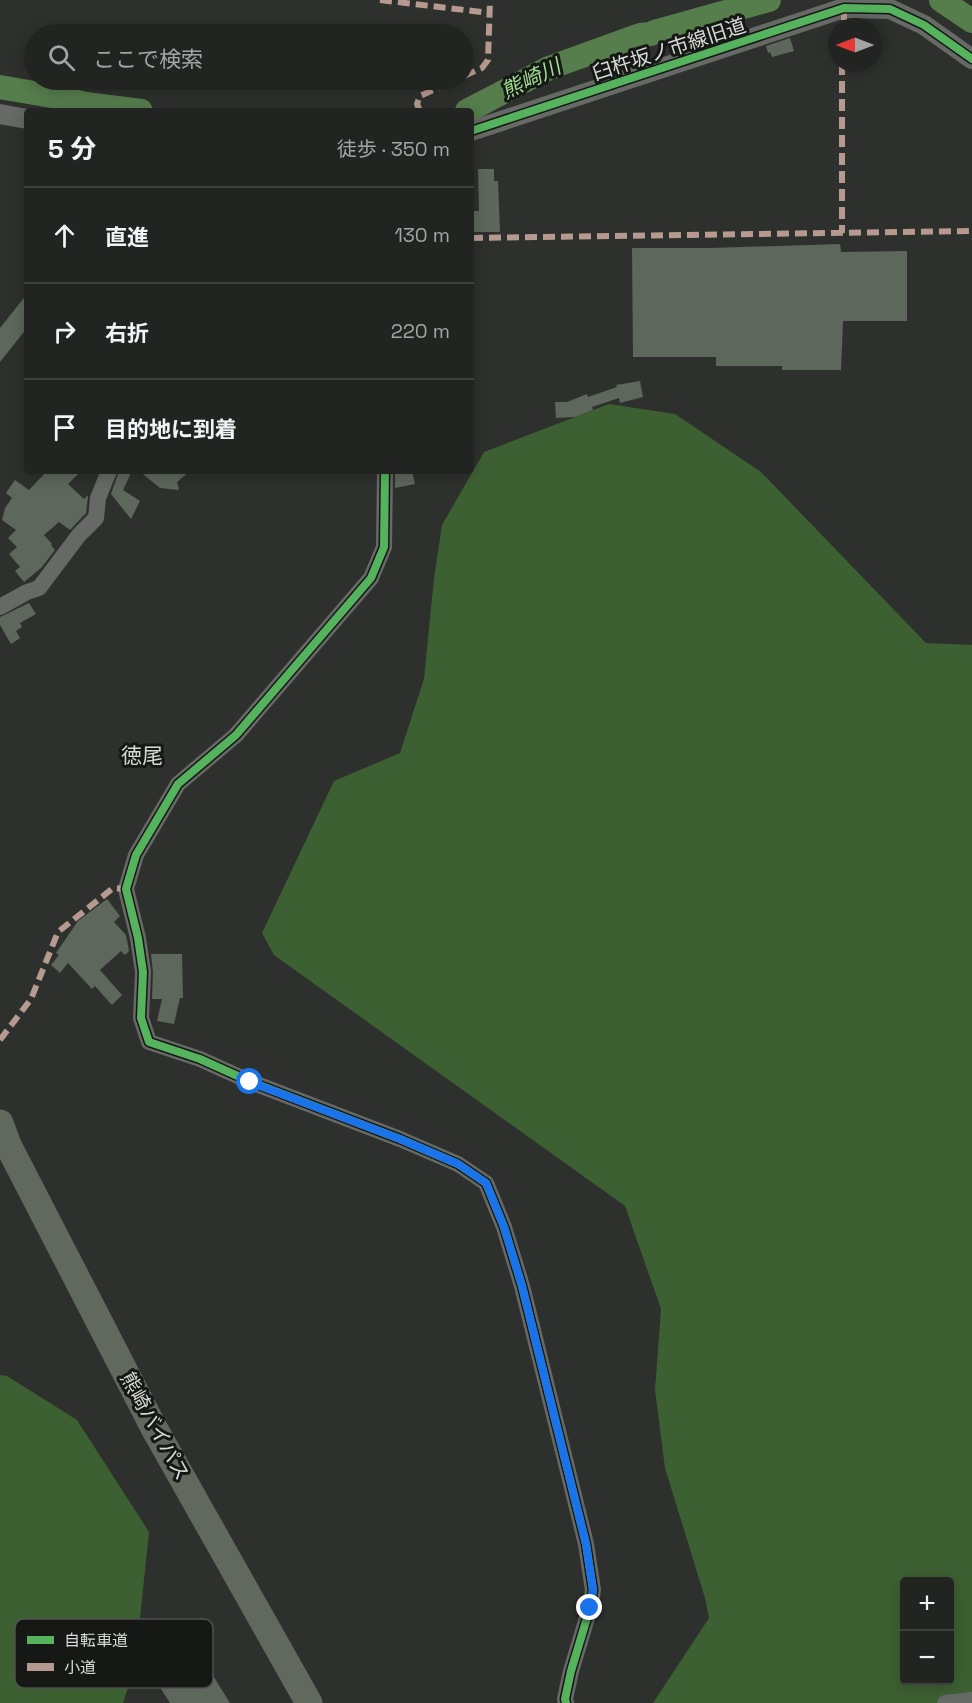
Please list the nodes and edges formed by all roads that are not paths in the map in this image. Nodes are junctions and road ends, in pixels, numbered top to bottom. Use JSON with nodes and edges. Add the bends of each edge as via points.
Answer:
{"nodes":[{"id":1,"x":972,"y":59,"type":"edge"},
{"id":2,"x":0,"y":114,"type":"edge"},
{"id":3,"x":24,"y":118,"type":"edge"},
{"id":4,"x":474,"y":130,"type":"edge"},
{"id":5,"x":107,"y":474,"type":"edge"},
{"id":6,"x":385,"y":474,"type":"edge"},
{"id":7,"x":0,"y":607,"type":"edge"},
{"id":8,"x":4,"y":1134,"type":"edge"},
{"id":9,"x":972,"y":1700,"type":"edge"},
{"id":10,"x":309,"y":1703,"type":"edge"},
{"id":11,"x":566,"y":1703,"type":"edge"},
{"id":12,"x":945,"y":1703,"type":"edge"}],
"edges":[{"from":1,"to":4,"type":"street","name":"臼杵坂ノ市線旧道","via":[[924,25],[890,9],[844,8]]},
{"from":2,"to":3,"type":"street"},
{"from":5,"to":7,"type":"street","via":[[96,518],[39,588]]},
{"from":6,"to":11,"type":"street","via":[[384,547],[371,578],[236,735],[177,784],[136,855],[126,889],[143,972],[141,1018],[149,1042],[400,1139],[458,1164],[486,1183],[522,1286],[586,1544],[593,1590]]},
{"from":8,"to":10,"type":"highway","name":"熊崎バイパス","via":[[154,1428]]},
{"from":9,"to":12,"type":"street"}]}
